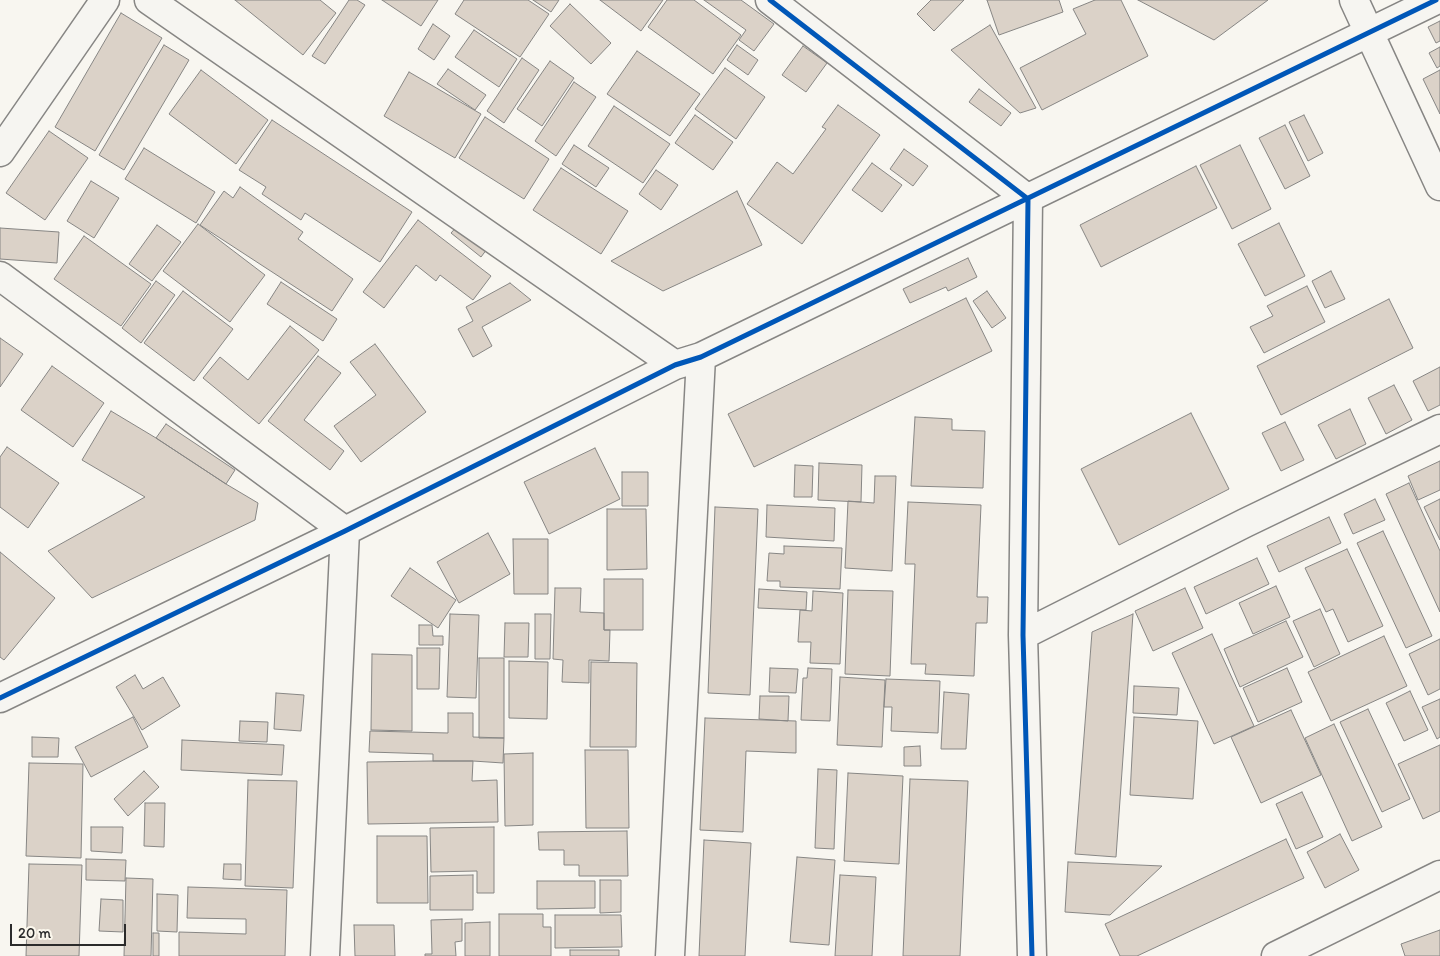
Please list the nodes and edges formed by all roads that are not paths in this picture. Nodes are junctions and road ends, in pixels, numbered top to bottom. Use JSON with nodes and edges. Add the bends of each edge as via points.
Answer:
{"nodes":[{"id":1,"x":105,"y":0,"type":"edge"},
{"id":2,"x":149,"y":0,"type":"edge"},
{"id":3,"x":770,"y":0,"type":"edge"},
{"id":4,"x":1354,"y":0,"type":"edge"},
{"id":5,"x":1436,"y":0,"type":"edge"},
{"id":6,"x":1370,"y":32,"type":"junction"},
{"id":7,"x":0,"y":152,"type":"edge"},
{"id":8,"x":1440,"y":186,"type":"edge"},
{"id":9,"x":1028,"y":199,"type":"junction"},
{"id":10,"x":0,"y":276,"type":"edge"},
{"id":11,"x":701,"y":357,"type":"junction"},
{"id":12,"x":675,"y":365,"type":"junction"},
{"id":13,"x":1440,"y":429,"type":"edge"},
{"id":14,"x":345,"y":530,"type":"junction"},
{"id":15,"x":1023,"y":636,"type":"junction"},
{"id":16,"x":6,"y":688,"type":"edge"},
{"id":17,"x":1440,"y":874,"type":"edge"},
{"id":18,"x":325,"y":956,"type":"edge"},
{"id":19,"x":670,"y":956,"type":"edge"},
{"id":20,"x":1032,"y":956,"type":"edge"},
{"id":21,"x":1276,"y":956,"type":"edge"}],
"edges":[{"from":1,"to":7,"type":"street"},
{"from":2,"to":12,"type":"street"},
{"from":3,"to":9,"type":"street"},
{"from":4,"to":6,"type":"street"},
{"from":5,"to":6,"type":"street"},
{"from":6,"to":8,"type":"street"},
{"from":6,"to":9,"type":"street"},
{"from":9,"to":11,"type":"street"},
{"from":9,"to":15,"type":"street"},
{"from":10,"to":14,"type":"street"},
{"from":11,"to":12,"type":"street"},
{"from":11,"to":19,"type":"street"},
{"from":12,"to":14,"type":"street"},
{"from":13,"to":15,"type":"street","via":[[1245,523]]},
{"from":14,"to":16,"type":"street"},
{"from":14,"to":18,"type":"street"},
{"from":15,"to":20,"type":"street"},
{"from":17,"to":21,"type":"street"}]}
